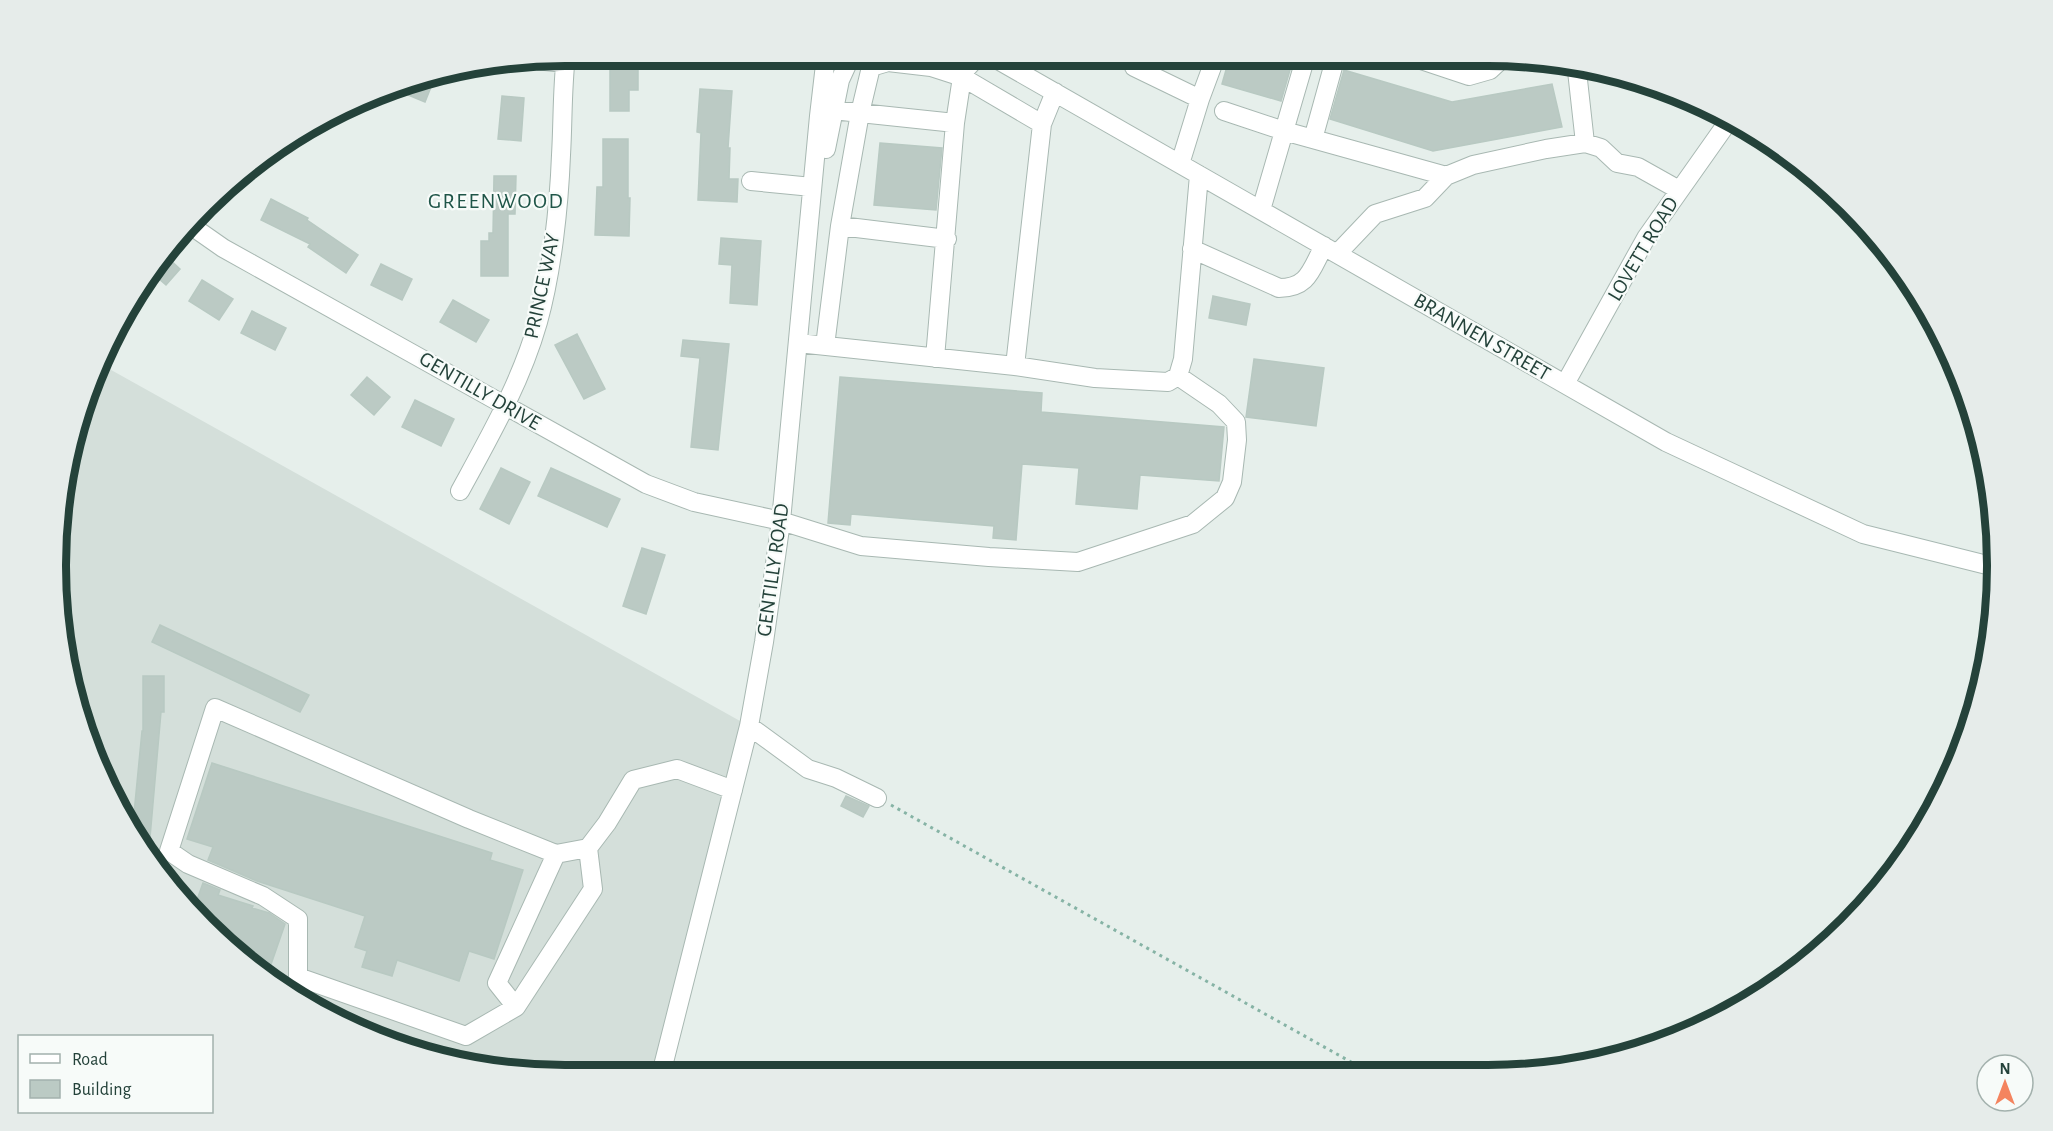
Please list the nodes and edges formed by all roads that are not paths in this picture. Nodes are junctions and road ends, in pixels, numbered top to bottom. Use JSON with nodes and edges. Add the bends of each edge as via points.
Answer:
{"nodes":[{"id":1,"x":565,"y":66,"type":"edge"},
{"id":2,"x":825,"y":66,"type":"edge"},
{"id":3,"x":846,"y":66,"type":"edge"},
{"id":4,"x":875,"y":66,"type":"edge"},
{"id":5,"x":923,"y":66,"type":"edge"},
{"id":6,"x":969,"y":66,"type":"edge"},
{"id":7,"x":1009,"y":66,"type":"edge"},
{"id":8,"x":1212,"y":66,"type":"edge"},
{"id":9,"x":1303,"y":66,"type":"edge"},
{"id":10,"x":1333,"y":66,"type":"edge"},
{"id":11,"x":1438,"y":66,"type":"edge"},
{"id":12,"x":1494,"y":66,"type":"edge"},
{"id":13,"x":1134,"y":67,"type":"dead end"},
{"id":14,"x":1578,"y":75,"type":"edge"},
{"id":15,"x":962,"y":77,"type":"junction"},
{"id":16,"x":1055,"y":92,"type":"junction"},
{"id":17,"x":1200,"y":99,"type":"junction"},
{"id":18,"x":834,"y":110,"type":"junction"},
{"id":19,"x":1224,"y":111,"type":"dead end"},
{"id":20,"x":860,"y":113,"type":"junction"},
{"id":21,"x":955,"y":123,"type":"junction"},
{"id":22,"x":1042,"y":124,"type":"junction"},
{"id":23,"x":1725,"y":127,"type":"edge"},
{"id":24,"x":1284,"y":131,"type":"junction"},
{"id":25,"x":1313,"y":139,"type":"junction"},
{"id":26,"x":1585,"y":143,"type":"junction"},
{"id":27,"x":1180,"y":164,"type":"junction"},
{"id":28,"x":1199,"y":175,"type":"junction"},
{"id":29,"x":1446,"y":176,"type":"junction"},
{"id":30,"x":751,"y":181,"type":"dead end"},
{"id":31,"x":812,"y":187,"type":"junction"},
{"id":32,"x":1679,"y":190,"type":"junction"},
{"id":33,"x":1261,"y":210,"type":"junction"},
{"id":34,"x":840,"y":226,"type":"junction"},
{"id":35,"x":197,"y":229,"type":"edge"},
{"id":36,"x":946,"y":239,"type":"junction"},
{"id":37,"x":807,"y":242,"type":"junction"},
{"id":38,"x":1192,"y":249,"type":"junction"},
{"id":39,"x":1331,"y":250,"type":"junction"},
{"id":40,"x":798,"y":343,"type":"junction"},
{"id":41,"x":825,"y":346,"type":"junction"},
{"id":42,"x":935,"y":358,"type":"junction"},
{"id":43,"x":1015,"y":366,"type":"junction"},
{"id":44,"x":1178,"y":376,"type":"junction"},
{"id":45,"x":1565,"y":384,"type":"junction"},
{"id":46,"x":506,"y":405,"type":"junction"},
{"id":47,"x":460,"y":491,"type":"dead end"},
{"id":48,"x":782,"y":521,"type":"junction"},
{"id":49,"x":1987,"y":565,"type":"edge"},
{"id":50,"x":749,"y":726,"type":"junction"},
{"id":51,"x":733,"y":790,"type":"junction"},
{"id":52,"x":877,"y":798,"type":"road end"},
{"id":53,"x":588,"y":848,"type":"junction"},
{"id":54,"x":556,"y":854,"type":"junction"},
{"id":55,"x":516,"y":1007,"type":"junction"},
{"id":56,"x":663,"y":1065,"type":"edge"}],
"edges":[{"from":1,"to":46,"type":"street","name":"PRINCE WAY","via":[[551,260],[538,321]]},
{"from":2,"to":31,"type":"street","name":"GENTILLY ROAD"},
{"from":3,"to":18,"type":"street"},
{"from":4,"to":20,"type":"street"},
{"from":5,"to":15,"type":"street"},
{"from":6,"to":15,"type":"street"},
{"from":7,"to":16,"type":"street","name":"BRANNEN STREET"},
{"from":8,"to":17,"type":"street"},
{"from":9,"to":24,"type":"street"},
{"from":10,"to":25,"type":"street"},
{"from":11,"to":12,"type":"street","via":[[1469,76]]},
{"from":13,"to":17,"type":"street"},
{"from":14,"to":26,"type":"street"},
{"from":15,"to":21,"type":"street"},
{"from":15,"to":22,"type":"street"},
{"from":16,"to":22,"type":"street"},
{"from":16,"to":27,"type":"street","name":"BRANNEN STREET"},
{"from":17,"to":27,"type":"street"},
{"from":18,"to":20,"type":"street"},
{"from":18,"to":37,"type":"street"},
{"from":19,"to":24,"type":"street"},
{"from":20,"to":21,"type":"street"},
{"from":20,"to":34,"type":"street"},
{"from":21,"to":36,"type":"street"},
{"from":22,"to":43,"type":"street"},
{"from":23,"to":32,"type":"street","name":"LOVETT ROAD"},
{"from":24,"to":25,"type":"street"},
{"from":24,"to":33,"type":"street"},
{"from":25,"to":29,"type":"street"},
{"from":26,"to":29,"type":"street","via":[[1473,165]]},
{"from":26,"to":32,"type":"street","via":[[1601,148],[1617,163],[1638,167]]},
{"from":27,"to":28,"type":"street","name":"BRANNEN STREET"},
{"from":28,"to":33,"type":"street","name":"BRANNEN STREET"},
{"from":28,"to":38,"type":"street"},
{"from":29,"to":39,"type":"street","via":[[1425,198],[1375,214]]},
{"from":30,"to":31,"type":"street"},
{"from":31,"to":37,"type":"street","name":"GENTILLY ROAD"},
{"from":32,"to":45,"type":"street","name":"LOVETT ROAD","via":[[1646,238]]},
{"from":33,"to":39,"type":"street","name":"BRANNEN STREET"},
{"from":34,"to":36,"type":"street"},
{"from":34,"to":41,"type":"street"},
{"from":35,"to":46,"type":"street","name":"GENTILLY DRIVE","via":[[223,248]]},
{"from":36,"to":42,"type":"street"},
{"from":37,"to":40,"type":"street","name":"GENTILLY ROAD"},
{"from":38,"to":39,"type":"street","via":[[1279,288],[1292,288],[1303,282]]},
{"from":38,"to":44,"type":"street","via":[[1183,359]]},
{"from":39,"to":45,"type":"street","name":"BRANNEN STREET"},
{"from":40,"to":41,"type":"street"},
{"from":40,"to":48,"type":"street","name":"GENTILLY ROAD"},
{"from":41,"to":42,"type":"street"},
{"from":42,"to":43,"type":"street"},
{"from":43,"to":44,"type":"street","via":[[1095,378],[1168,382]]},
{"from":44,"to":48,"type":"street","name":"GENTILLY DRIVE","via":[[1236,422],[1229,490],[1225,498],[1193,524],[1078,561],[861,546]]},
{"from":45,"to":49,"type":"street","name":"BRANNEN STREET","via":[[1666,442],[1863,534]]},
{"from":46,"to":47,"type":"street","name":"PRINCE WAY"},
{"from":46,"to":48,"type":"street","name":"GENTILLY DRIVE","via":[[646,484],[694,502]]},
{"from":48,"to":50,"type":"street","name":"GENTILLY ROAD"},
{"from":50,"to":51,"type":"street","name":"GENTILLY ROAD"},
{"from":50,"to":52,"type":"street","via":[[808,770],[836,778]]},
{"from":51,"to":53,"type":"street","via":[[677,769],[633,780]]},
{"from":51,"to":56,"type":"street","name":"GENTILLY ROAD"},
{"from":53,"to":54,"type":"street"},
{"from":53,"to":55,"type":"street","via":[[593,889]]},
{"from":54,"to":55,"type":"street","via":[[497,983]]},
{"from":54,"to":55,"type":"street","via":[[215,708],[168,851],[188,864],[263,896],[298,919],[298,977],[466,1036]]}]}
